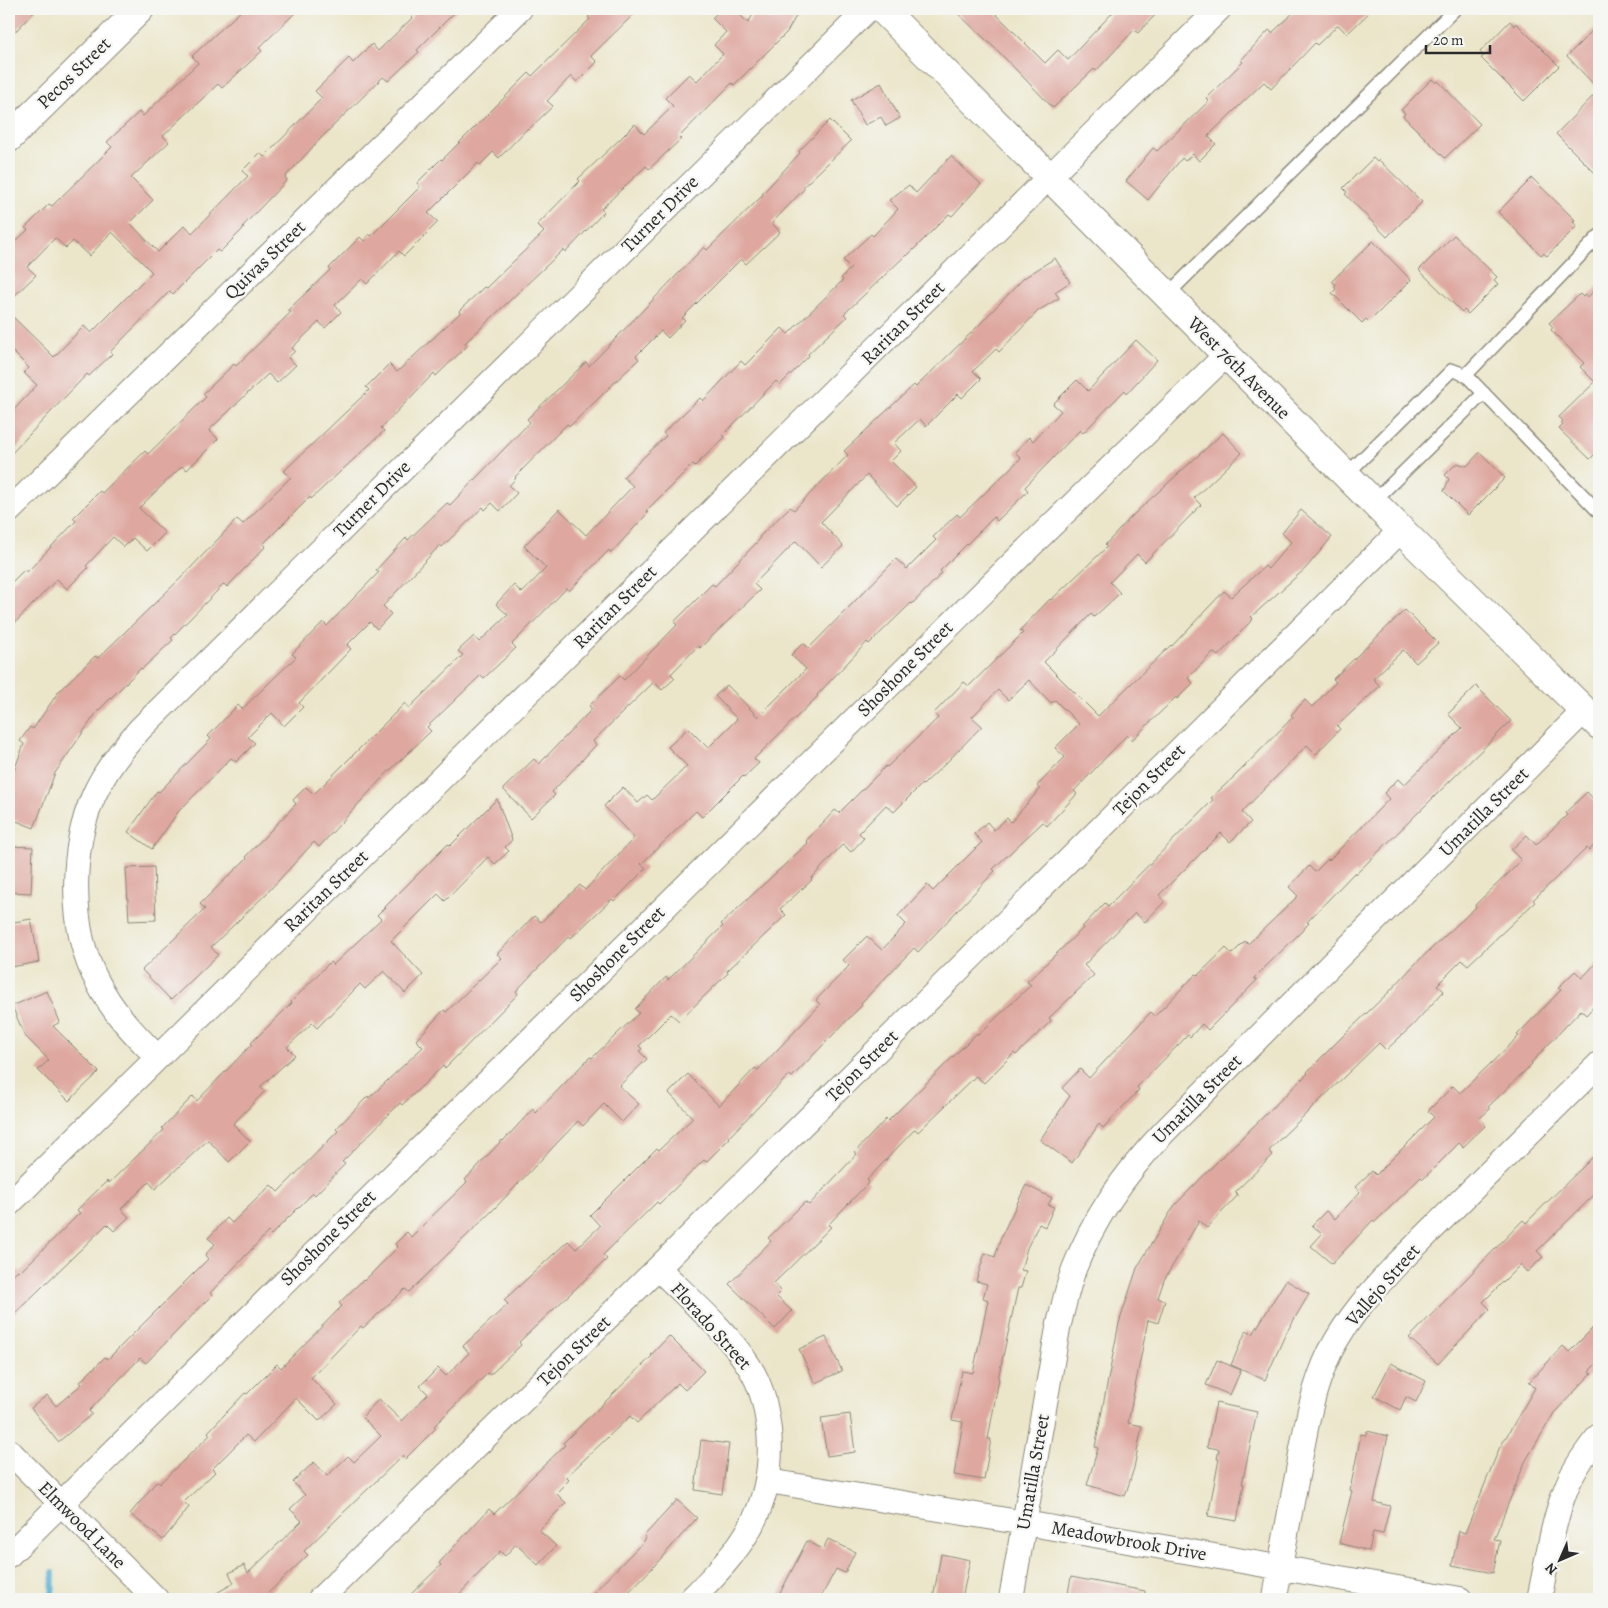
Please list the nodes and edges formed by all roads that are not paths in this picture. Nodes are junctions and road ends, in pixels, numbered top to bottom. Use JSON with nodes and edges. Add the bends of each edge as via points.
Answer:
{"nodes":[{"id":1,"x":140,"y":9,"type":"edge"},
{"id":2,"x":520,"y":9,"type":"edge"},
{"id":3,"x":868,"y":9,"type":"edge"},
{"id":4,"x":882,"y":9,"type":"edge"},
{"id":5,"x":1219,"y":9,"type":"edge"},
{"id":6,"x":1455,"y":9,"type":"edge"},
{"id":7,"x":9,"y":138,"type":"edge"},
{"id":8,"x":1050,"y":178,"type":"junction"},
{"id":9,"x":1599,"y":236,"type":"edge"},
{"id":10,"x":1167,"y":295,"type":"junction"},
{"id":11,"x":1226,"y":355,"type":"junction"},
{"id":12,"x":1466,"y":375,"type":"junction"},
{"id":13,"x":1484,"y":393,"type":"junction"},
{"id":14,"x":1346,"y":475,"type":"junction"},
{"id":15,"x":1373,"y":502,"type":"junction"},
{"id":16,"x":9,"y":511,"type":"edge"},
{"id":17,"x":1599,"y":512,"type":"edge"},
{"id":18,"x":1401,"y":530,"type":"junction"},
{"id":19,"x":1592,"y":717,"type":"edge"},
{"id":20,"x":157,"y":1057,"type":"junction"},
{"id":21,"x":1599,"y":1064,"type":"edge"},
{"id":22,"x":9,"y":1204,"type":"edge"},
{"id":23,"x":658,"y":1268,"type":"junction"},
{"id":24,"x":1599,"y":1436,"type":"edge"},
{"id":25,"x":9,"y":1451,"type":"edge"},
{"id":26,"x":768,"y":1481,"type":"junction"},
{"id":27,"x":60,"y":1503,"type":"junction"},
{"id":28,"x":1025,"y":1523,"type":"junction"},
{"id":29,"x":9,"y":1555,"type":"edge"},
{"id":30,"x":1280,"y":1567,"type":"junction"},
{"id":31,"x":156,"y":1599,"type":"edge"},
{"id":32,"x":320,"y":1599,"type":"edge"},
{"id":33,"x":691,"y":1599,"type":"edge"},
{"id":34,"x":1011,"y":1599,"type":"edge"},
{"id":35,"x":1275,"y":1599,"type":"edge"},
{"id":36,"x":1460,"y":1599,"type":"edge"},
{"id":37,"x":1539,"y":1599,"type":"edge"}],
"edges":[{"from":1,"to":7,"type":"street","name":"Pecos Street"},
{"from":2,"to":16,"type":"street","name":"Quivas Street"},
{"from":3,"to":20,"type":"street","name":"Turner Drive","via":[[140,729],[106,771],[84,821],[76,866],[79,918],[97,983],[117,1015]]},
{"from":4,"to":8,"type":"street","name":"West 76th Avenue"},
{"from":5,"to":8,"type":"street","name":"Raritan Street"},
{"from":6,"to":10,"type":"lane"},
{"from":8,"to":10,"type":"street","name":"West 76th Avenue"},
{"from":8,"to":20,"type":"street","name":"Raritan Street"},
{"from":9,"to":12,"type":"lane"},
{"from":10,"to":11,"type":"street","name":"West 76th Avenue"},
{"from":11,"to":14,"type":"street","name":"West 76th Avenue"},
{"from":11,"to":27,"type":"street","name":"Shoshone Street"},
{"from":12,"to":13,"type":"lane"},
{"from":12,"to":14,"type":"lane","via":[[1452,370]]},
{"from":13,"to":15,"type":"lane"},
{"from":13,"to":17,"type":"lane"},
{"from":14,"to":15,"type":"street","name":"West 76th Avenue"},
{"from":15,"to":18,"type":"street","name":"West 76th Avenue"},
{"from":18,"to":19,"type":"street","name":"West 76th Avenue"},
{"from":18,"to":23,"type":"street","name":"Tejon Street"},
{"from":19,"to":28,"type":"street","name":"Umatilla Street","via":[[1164,1132],[1139,1158],[1112,1195],[1074,1269],[1066,1296]]},
{"from":20,"to":22,"type":"street","name":"Raritan Street"},
{"from":21,"to":30,"type":"street","name":"Vallejo Street","via":[[1397,1264],[1348,1322],[1324,1366],[1308,1413]]},
{"from":23,"to":26,"type":"street","name":"Florado Street","via":[[741,1354],[758,1383],[766,1406],[770,1445]]},
{"from":23,"to":32,"type":"street","name":"Tejon Street"},
{"from":24,"to":37,"type":"street","via":[[1572,1475],[1564,1493]]},
{"from":25,"to":27,"type":"street","name":"Elmwood Lane"},
{"from":26,"to":28,"type":"street","name":"Meadowbrook Drive"},
{"from":26,"to":33,"type":"street","name":"Florado Street","via":[[746,1536],[722,1569]]},
{"from":27,"to":29,"type":"street","name":"Shoshone Street"},
{"from":27,"to":31,"type":"street","name":"Elmwood Lane"},
{"from":28,"to":30,"type":"street","name":"Meadowbrook Drive"},
{"from":28,"to":34,"type":"street","name":"Umatilla Street"},
{"from":30,"to":35,"type":"street","name":"Vallejo Street"},
{"from":30,"to":36,"type":"street","name":"Meadowbrook Drive"}]}
